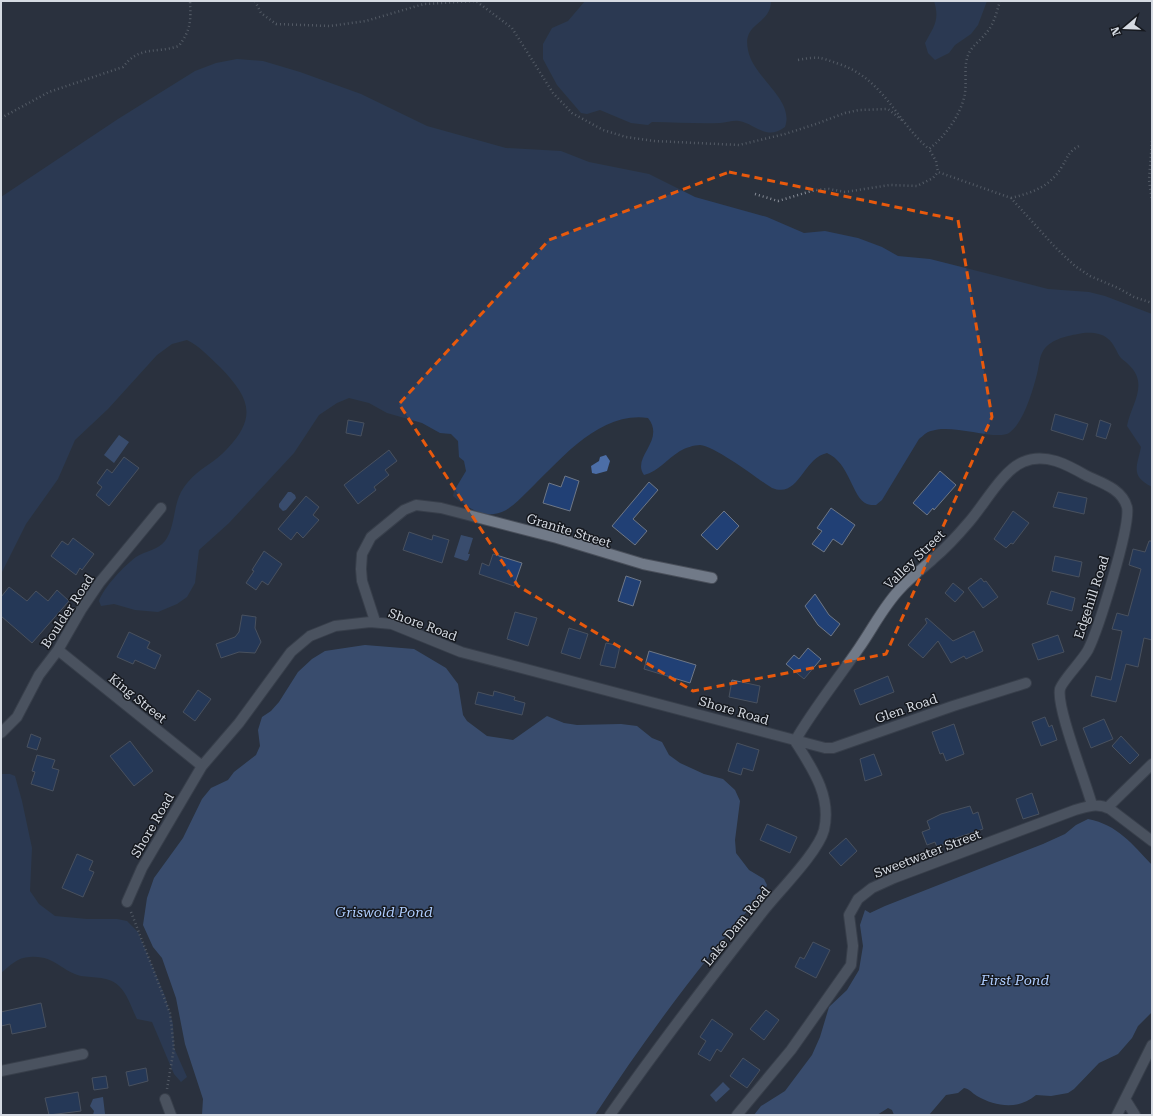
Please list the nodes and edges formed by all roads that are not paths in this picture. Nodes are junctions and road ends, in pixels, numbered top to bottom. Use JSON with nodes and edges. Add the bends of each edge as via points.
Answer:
{"nodes":[{"id":1,"x":1043,"y":458,"type":"joint"},
{"id":2,"x":161,"y":508,"type":"dead end"},
{"id":3,"x":712,"y":578,"type":"dead end"},
{"id":4,"x":375,"y":622,"type":"junction"},
{"id":5,"x":58,"y":650,"type":"junction"},
{"id":6,"x":1026,"y":683,"type":"dead end"},
{"id":7,"x":1,"y":734,"type":"edge"},
{"id":8,"x":795,"y":741,"type":"junction"},
{"id":9,"x":1152,"y":764,"type":"edge"},
{"id":10,"x":202,"y":766,"type":"junction"},
{"id":11,"x":1092,"y":805,"type":"junction"},
{"id":12,"x":1107,"y":808,"type":"junction"},
{"id":13,"x":1152,"y":841,"type":"edge"},
{"id":14,"x":127,"y":902,"type":"road end"},
{"id":15,"x":1152,"y":1045,"type":"edge"},
{"id":16,"x":83,"y":1054,"type":"dead end"},
{"id":17,"x":1,"y":1071,"type":"edge"},
{"id":18,"x":165,"y":1099,"type":"road end"},
{"id":19,"x":1125,"y":1099,"type":"junction"},
{"id":20,"x":171,"y":1115,"type":"edge"},
{"id":21,"x":610,"y":1115,"type":"edge"},
{"id":22,"x":737,"y":1115,"type":"edge"},
{"id":23,"x":1117,"y":1115,"type":"edge"},
{"id":24,"x":1135,"y":1115,"type":"edge"}],
"edges":[{"from":1,"to":8,"type":"street","name":"Valley Street","via":[[1031,459],[1015,466],[943,550],[899,590],[820,701]]},
{"from":1,"to":11,"type":"street","name":"Edgehill Road","via":[[1068,466],[1108,486],[1121,496],[1127,510],[1118,556],[1094,638],[1083,659],[1062,683],[1060,690],[1064,716]]},
{"from":2,"to":5,"type":"street","name":"Boulder Road","via":[[100,582]]},
{"from":3,"to":4,"type":"street","name":"Granite Street","via":[[634,562],[557,538],[419,505],[404,510],[371,537],[362,554],[361,575]]},
{"from":4,"to":8,"type":"street","name":"Shore Road","via":[[392,624],[461,652]]},
{"from":4,"to":10,"type":"street","name":"Shore Road","via":[[329,628],[314,633],[301,642],[272,676],[239,723]]},
{"from":5,"to":7,"type":"street","name":"Boulder Road","via":[[39,675],[15,720]]},
{"from":5,"to":10,"type":"street","name":"King Street"},
{"from":6,"to":8,"type":"street","name":"Glen Road","via":[[831,748]]},
{"from":8,"to":21,"type":"street","name":"Lake Dam Road","via":[[824,796],[825,818],[820,839],[808,858],[717,971]]},
{"from":9,"to":12,"type":"street"},
{"from":10,"to":14,"type":"street","name":"Shore Road","via":[[142,868]]},
{"from":11,"to":12,"type":"street"},
{"from":11,"to":22,"type":"street","name":"Sweetwater Street","via":[[894,878],[872,888],[858,899],[849,915],[853,946],[850,965],[791,1050]]},
{"from":12,"to":13,"type":"street"},
{"from":15,"to":19,"type":"street"},
{"from":16,"to":17,"type":"street"},
{"from":18,"to":20,"type":"street"},
{"from":19,"to":23,"type":"street"},
{"from":19,"to":24,"type":"street"}]}
